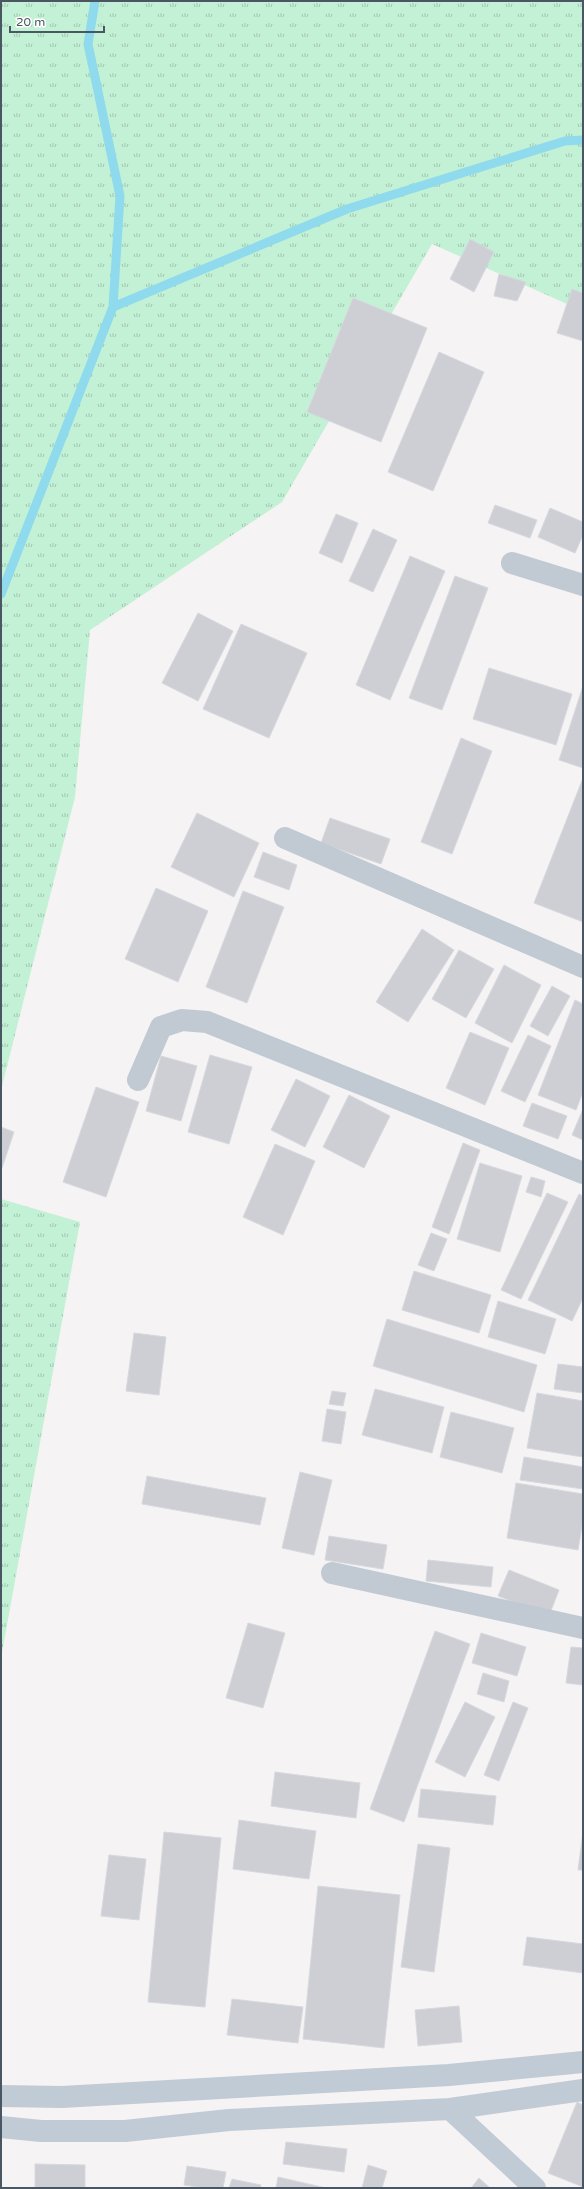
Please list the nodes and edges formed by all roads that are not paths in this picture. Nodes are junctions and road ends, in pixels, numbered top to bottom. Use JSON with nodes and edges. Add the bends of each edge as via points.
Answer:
{"nodes":[{"id":1,"x":512,"y":563,"type":"dead end"},
{"id":2,"x":583,"y":585,"type":"edge"},
{"id":3,"x":285,"y":838,"type":"dead end"},
{"id":4,"x":583,"y":967,"type":"edge"},
{"id":5,"x":138,"y":1080,"type":"dead end"},
{"id":6,"x":583,"y":1173,"type":"edge"},
{"id":7,"x":332,"y":1573,"type":"dead end"},
{"id":8,"x":583,"y":1628,"type":"edge"},
{"id":9,"x":583,"y":2062,"type":"edge"},
{"id":10,"x":583,"y":2090,"type":"edge"},
{"id":11,"x":1,"y":2096,"type":"edge"},
{"id":12,"x":450,"y":2109,"type":"junction"},
{"id":13,"x":1,"y":2127,"type":"edge"},
{"id":14,"x":535,"y":2188,"type":"edge"}],
"edges":[{"from":1,"to":2,"type":"street"},
{"from":3,"to":4,"type":"street"},
{"from":5,"to":6,"type":"street","via":[[161,1026],[182,1020],[207,1022]]},
{"from":7,"to":8,"type":"street"},
{"from":9,"to":11,"type":"main road","via":[[441,2076],[62,2097]]},
{"from":10,"to":12,"type":"main road"},
{"from":12,"to":13,"type":"main road","via":[[229,2120],[125,2131],[40,2131]]},
{"from":12,"to":14,"type":"main road"}]}
